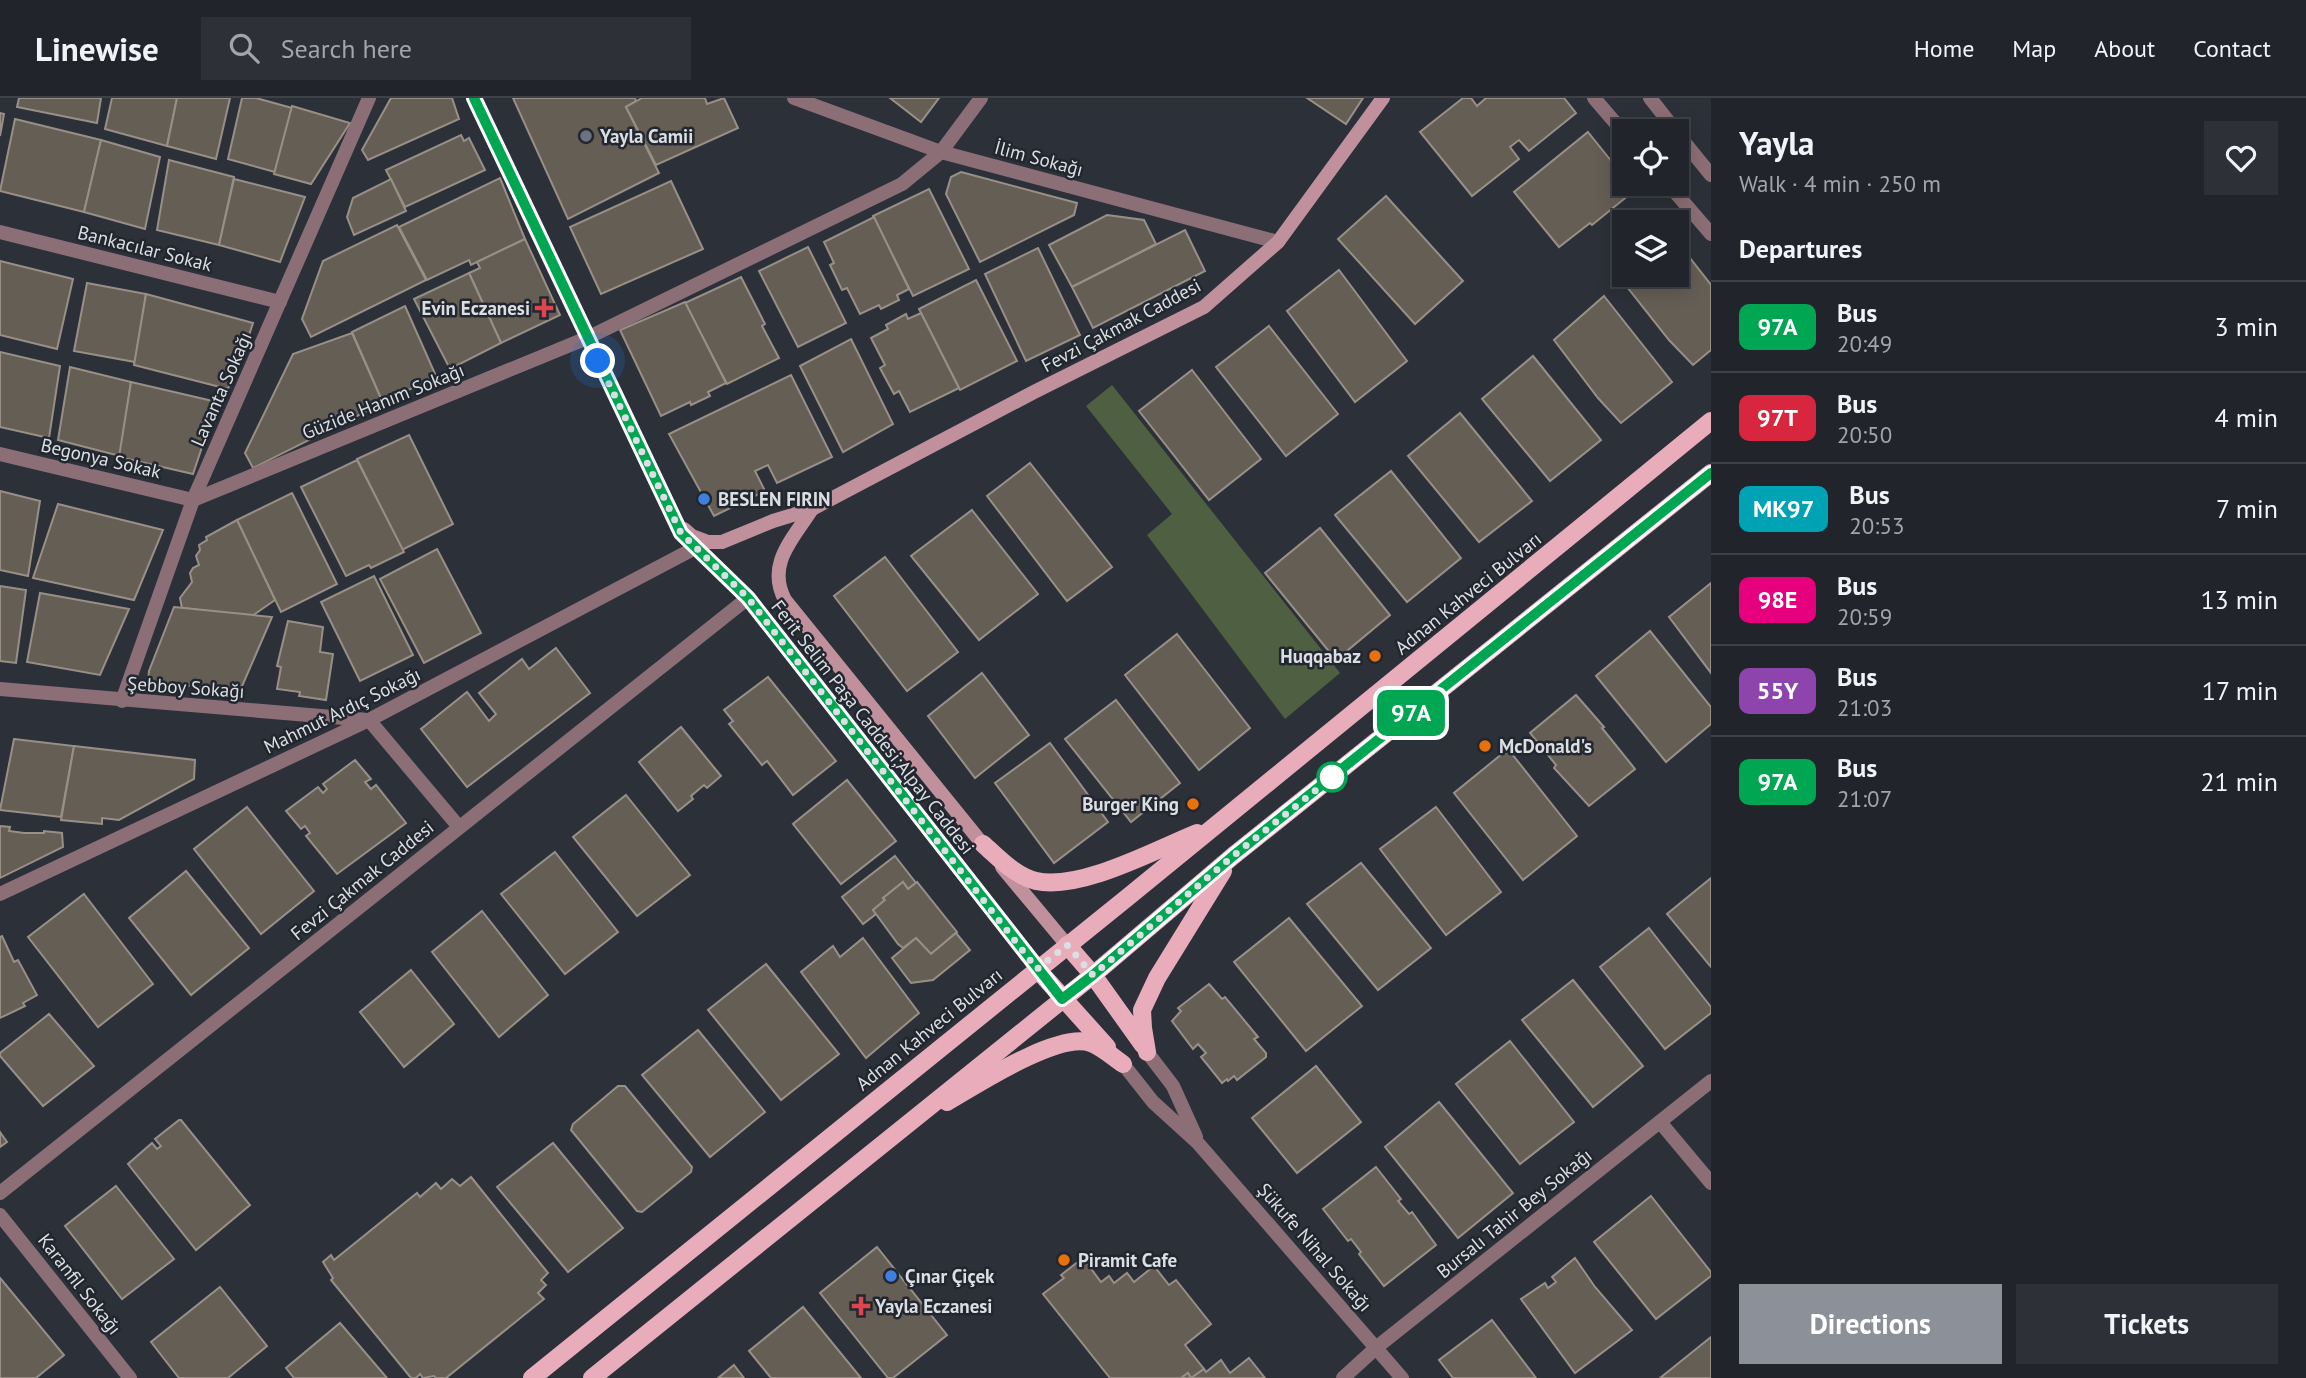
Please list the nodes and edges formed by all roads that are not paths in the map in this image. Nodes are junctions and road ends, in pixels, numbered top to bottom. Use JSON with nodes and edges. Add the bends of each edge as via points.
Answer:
{"nodes":[{"id":1,"x":369,"y":98,"type":"edge"},
{"id":2,"x":474,"y":98,"type":"edge"},
{"id":3,"x":794,"y":98,"type":"edge"},
{"id":4,"x":981,"y":98,"type":"edge"},
{"id":5,"x":1383,"y":98,"type":"edge"},
{"id":6,"x":1594,"y":98,"type":"edge"},
{"id":7,"x":1650,"y":98,"type":"edge"},
{"id":8,"x":1612,"y":119,"type":"edge"},
{"id":9,"x":1667,"y":119,"type":"edge"},
{"id":10,"x":1689,"y":147,"type":"edge"},
{"id":11,"x":941,"y":152,"type":"junction"},
{"id":12,"x":1711,"y":175,"type":"edge"},
{"id":13,"x":1678,"y":196,"type":"edge"},
{"id":14,"x":0,"y":232,"type":"edge"},
{"id":15,"x":1711,"y":234,"type":"edge"},
{"id":16,"x":1278,"y":242,"type":"junction"},
{"id":17,"x":280,"y":302,"type":"junction"},
{"id":18,"x":587,"y":338,"type":"junction"},
{"id":19,"x":1711,"y":421,"type":"edge"},
{"id":20,"x":0,"y":454,"type":"edge"},
{"id":21,"x":1711,"y":473,"type":"edge"},
{"id":22,"x":193,"y":500,"type":"junction"},
{"id":23,"x":812,"y":509,"type":"junction"},
{"id":24,"x":676,"y":522,"type":"junction"},
{"id":25,"x":695,"y":548,"type":"junction"},
{"id":26,"x":748,"y":598,"type":"junction"},
{"id":27,"x":0,"y":689,"type":"edge"},
{"id":28,"x":122,"y":701,"type":"junction"},
{"id":29,"x":369,"y":720,"type":"junction"},
{"id":30,"x":1216,"y":825,"type":"junction"},
{"id":31,"x":459,"y":827,"type":"junction"},
{"id":32,"x":983,"y":844,"type":"junction"},
{"id":33,"x":1233,"y":856,"type":"junction"},
{"id":34,"x":0,"y":894,"type":"edge"},
{"id":35,"x":1067,"y":945,"type":"junction"},
{"id":36,"x":1037,"y":969,"type":"junction"},
{"id":37,"x":1093,"y":975,"type":"junction"},
{"id":38,"x":1062,"y":999,"type":"junction"},
{"id":39,"x":1147,"y":1052,"type":"junction"},
{"id":40,"x":1123,"y":1064,"type":"junction"},
{"id":41,"x":1711,"y":1081,"type":"edge"},
{"id":42,"x":1660,"y":1122,"type":"junction"},
{"id":43,"x":899,"y":1129,"type":"junction"},
{"id":44,"x":1198,"y":1142,"type":"junction"},
{"id":45,"x":1711,"y":1183,"type":"edge"},
{"id":46,"x":0,"y":1193,"type":"edge"},
{"id":47,"x":0,"y":1215,"type":"edge"},
{"id":48,"x":1377,"y":1348,"type":"junction"},
{"id":49,"x":130,"y":1378,"type":"edge"},
{"id":50,"x":532,"y":1378,"type":"edge"},
{"id":51,"x":592,"y":1378,"type":"edge"},
{"id":52,"x":1343,"y":1378,"type":"edge"},
{"id":53,"x":1402,"y":1378,"type":"edge"}],
"edges":[{"from":1,"to":17,"type":"street","name":"Lavanta Sokağı"},
{"from":2,"to":18,"type":"main road","name":"Ferit Selim Paşa Caddesi;Alpay Caddesi"},
{"from":3,"to":11,"type":"street","name":"İlim Sokağı"},
{"from":4,"to":11,"type":"street","name":"Güzide Hanım Sokağı"},
{"from":5,"to":16,"type":"main road","name":"Fevzi Çakmak Caddesi"},
{"from":6,"to":8,"type":"street"},
{"from":7,"to":9,"type":"street"},
{"from":10,"to":12,"type":"street"},
{"from":11,"to":16,"type":"street","name":"İlim Sokağı"},
{"from":11,"to":18,"type":"street","name":"Güzide Hanım Sokağı","via":[[902,184]]},
{"from":13,"to":15,"type":"street"},
{"from":14,"to":17,"type":"street","name":"Bankacılar Sokak"},
{"from":16,"to":23,"type":"main road","name":"Fevzi Çakmak Caddesi","via":[[1205,307]]},
{"from":17,"to":22,"type":"street","name":"Lavanta Sokağı"},
{"from":18,"to":22,"type":"street","name":"Güzide Hanım Sokağı"},
{"from":18,"to":24,"type":"main road","name":"Ferit Selim Paşa Caddesi;Alpay Caddesi"},
{"from":19,"to":30,"type":"main road","name":"Adnan Kahveci Bulvarı"},
{"from":20,"to":22,"type":"street","name":"Begonya Sokak"},
{"from":21,"to":33,"type":"main road"},
{"from":22,"to":28,"type":"street","name":"Lavanta Sokağı"},
{"from":23,"to":24,"type":"main road","name":"Fevzi Çakmak Caddesi","via":[[722,542],[692,536]]},
{"from":23,"to":32,"type":"main road","via":[[780,559],[777,578],[785,600]]},
{"from":24,"to":25,"type":"main road","name":"Ferit Selim Paşa Caddesi;Alpay Caddesi"},
{"from":25,"to":26,"type":"main road","name":"Ferit Selim Paşa Caddesi;Alpay Caddesi"},
{"from":25,"to":29,"type":"street","name":"Mahmut Ardıç Sokağı"},
{"from":26,"to":31,"type":"street","name":"Fevzi Çakmak Caddesi"},
{"from":26,"to":36,"type":"main road","name":"Ferit Selim Paşa Caddesi;Alpay Caddesi"},
{"from":27,"to":28,"type":"street","name":"Şebboy Sokağı"},
{"from":28,"to":29,"type":"street","name":"Şebboy Sokağı"},
{"from":29,"to":31,"type":"street"},
{"from":29,"to":34,"type":"street","name":"Mahmut Ardıç Sokağı"},
{"from":30,"to":32,"type":"main road","via":[[1088,877],[1059,883],[1015,871]]},
{"from":30,"to":35,"type":"main road","name":"Adnan Kahveci Bulvarı"},
{"from":31,"to":46,"type":"street","name":"Fevzi Çakmak Caddesi"},
{"from":32,"to":35,"type":"main road"},
{"from":33,"to":37,"type":"main road"},
{"from":33,"to":39,"type":"main road","via":[[1142,1010]]},
{"from":35,"to":36,"type":"main road","name":"Adnan Kahveci Bulvarı"},
{"from":35,"to":37,"type":"main road"},
{"from":36,"to":38,"type":"main road"},
{"from":36,"to":50,"type":"main road","name":"Adnan Kahveci Bulvarı"},
{"from":37,"to":38,"type":"main road"},
{"from":37,"to":39,"type":"main road"},
{"from":38,"to":40,"type":"main road"},
{"from":38,"to":43,"type":"main road"},
{"from":39,"to":44,"type":"street","via":[[1174,1086]]},
{"from":40,"to":43,"type":"main road","via":[[1090,1042],[1073,1042],[1025,1057]]},
{"from":40,"to":44,"type":"street","via":[[1153,1102]]},
{"from":41,"to":42,"type":"street","name":"Bursalı Tahir Bey Sokağı"},
{"from":42,"to":45,"type":"street"},
{"from":42,"to":48,"type":"street","name":"Bursalı Tahir Bey Sokağı"},
{"from":43,"to":51,"type":"main road"},
{"from":44,"to":48,"type":"street","name":"Şükufe Nihal Sokağı"},
{"from":47,"to":49,"type":"street","name":"Karanfil Sokağı"},
{"from":48,"to":52,"type":"street","name":"Bursalı Tahir Bey Sokağı"},
{"from":48,"to":53,"type":"street","name":"Şükufe Nihal Sokağı"}]}
